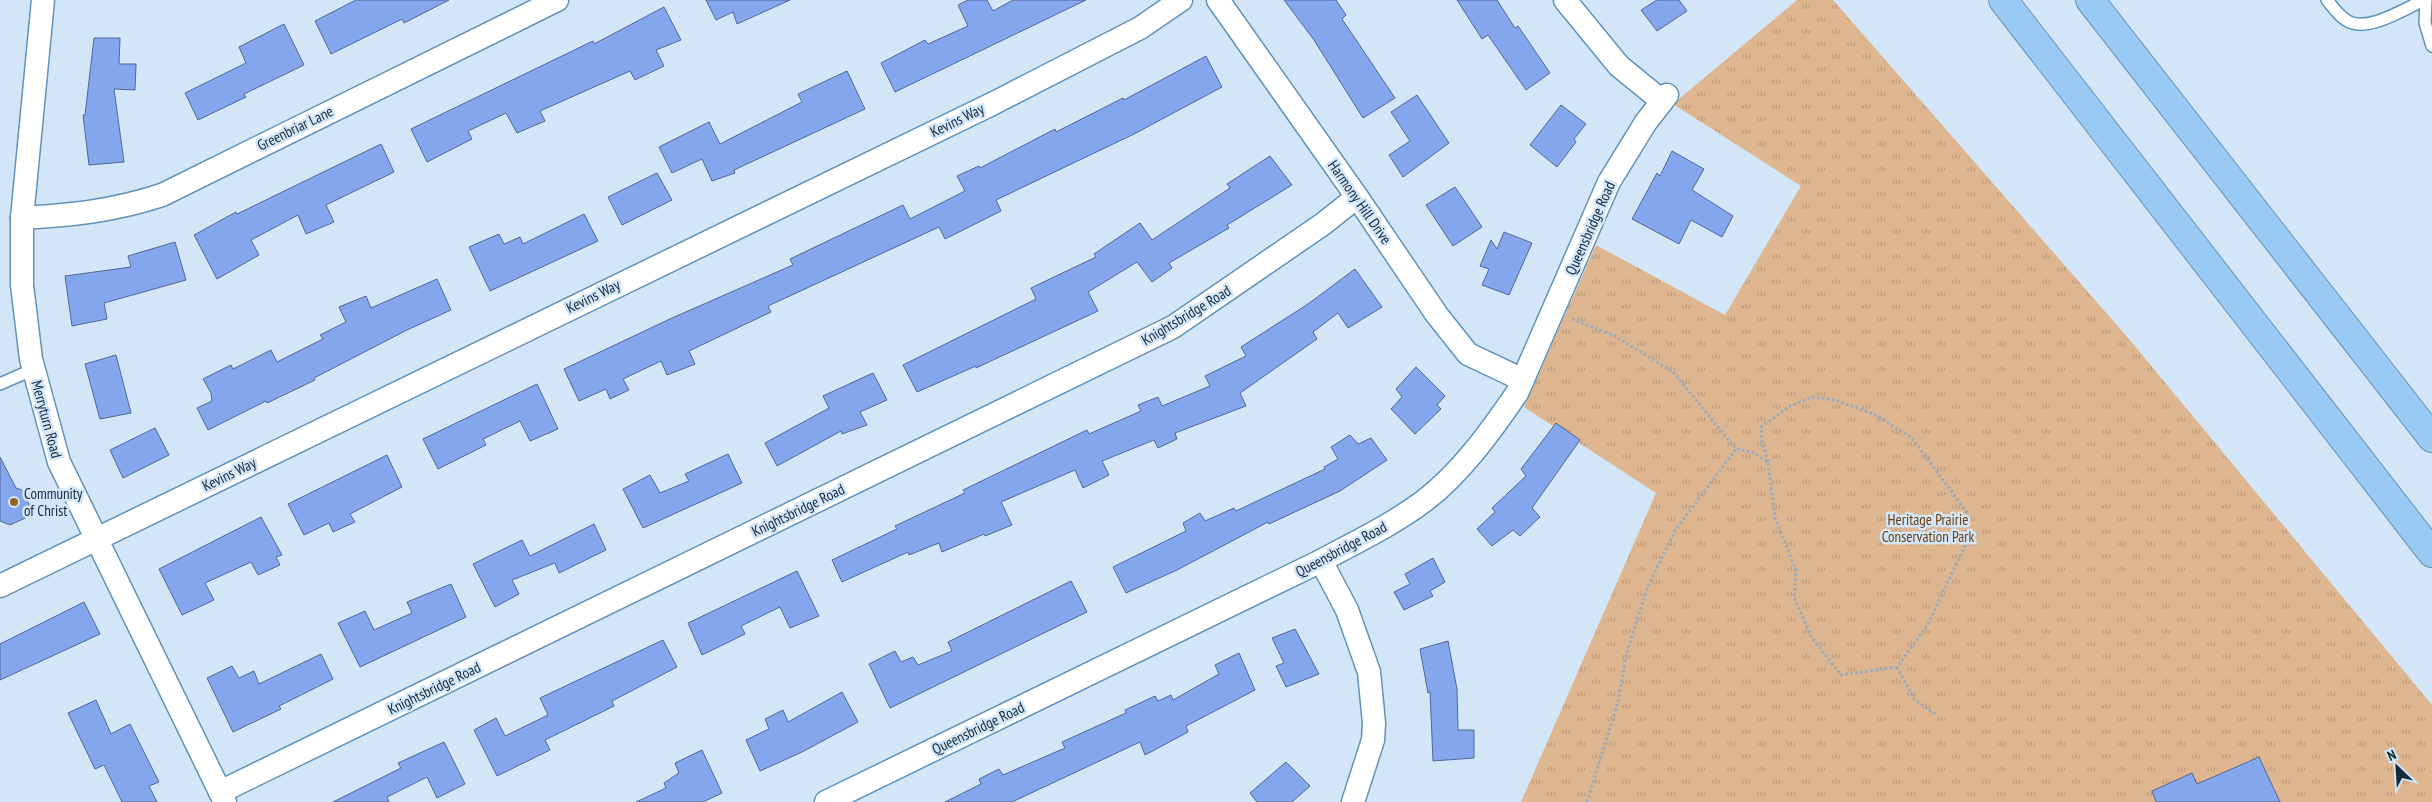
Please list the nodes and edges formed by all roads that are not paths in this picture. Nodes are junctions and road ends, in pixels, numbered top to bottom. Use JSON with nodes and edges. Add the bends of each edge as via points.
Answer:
{"nodes":[{"id":1,"x":43,"y":0,"type":"edge"},
{"id":2,"x":556,"y":0,"type":"edge"},
{"id":3,"x":1181,"y":0,"type":"edge"},
{"id":4,"x":1218,"y":0,"type":"edge"},
{"id":5,"x":1565,"y":0,"type":"edge"},
{"id":6,"x":2003,"y":0,"type":"edge"},
{"id":7,"x":2090,"y":0,"type":"edge"},
{"id":8,"x":2327,"y":0,"type":"edge"},
{"id":9,"x":2425,"y":0,"type":"edge"},
{"id":10,"x":2432,"y":46,"type":"edge"},
{"id":11,"x":1357,"y":197,"type":"junction"},
{"id":12,"x":22,"y":218,"type":"junction"},
{"id":13,"x":34,"y":369,"type":"junction"},
{"id":14,"x":1523,"y":380,"type":"junction"},
{"id":15,"x":0,"y":384,"type":"edge"},
{"id":16,"x":2432,"y":438,"type":"edge"},
{"id":17,"x":95,"y":538,"type":"junction"},
{"id":18,"x":2432,"y":552,"type":"edge"},
{"id":19,"x":1321,"y":561,"type":"junction"},
{"id":20,"x":0,"y":586,"type":"edge"},
{"id":21,"x":222,"y":797,"type":"edge"},
{"id":22,"x":826,"y":802,"type":"edge"},
{"id":23,"x":1353,"y":802,"type":"edge"}],
"edges":[{"from":1,"to":12,"type":"street","name":"Merryturn Road"},
{"from":2,"to":12,"type":"street","name":"Greenbriar Lane","via":[[162,194],[128,206],[85,214]]},
{"from":3,"to":17,"type":"street","name":"Kevins Way","via":[[1140,28],[994,103]]},
{"from":4,"to":11,"type":"street","name":"Harmony Hill Drive"},
{"from":5,"to":14,"type":"street","name":"Queensbridge Road","via":[[1619,66],[1664,98],[1609,182]]},
{"from":6,"to":18,"type":"highway"},
{"from":7,"to":16,"type":"highway"},
{"from":8,"to":9,"type":"lane","via":[[2347,21],[2359,25],[2380,21]]},
{"from":9,"to":10,"type":"lane","via":[[2425,23]]},
{"from":11,"to":14,"type":"street","name":"Harmony Hill Drive","via":[[1437,315],[1468,354]]},
{"from":11,"to":21,"type":"street","name":"Knightsbridge Road","via":[[1316,230],[1173,327]]},
{"from":12,"to":13,"type":"street","name":"Merryturn Road","via":[[22,285]]},
{"from":13,"to":15,"type":"lane"},
{"from":13,"to":17,"type":"street","name":"Merryturn Road","via":[[59,462]]},
{"from":14,"to":19,"type":"street","name":"Queensbridge Road","via":[[1497,423],[1461,466],[1426,500],[1378,531]]},
{"from":17,"to":20,"type":"street","name":"Kevins Way"},
{"from":17,"to":21,"type":"street","name":"Merryturn Road"},
{"from":19,"to":22,"type":"street","name":"Queensbridge Road"},
{"from":19,"to":23,"type":"street","via":[[1347,610],[1370,672],[1374,740]]}]}
